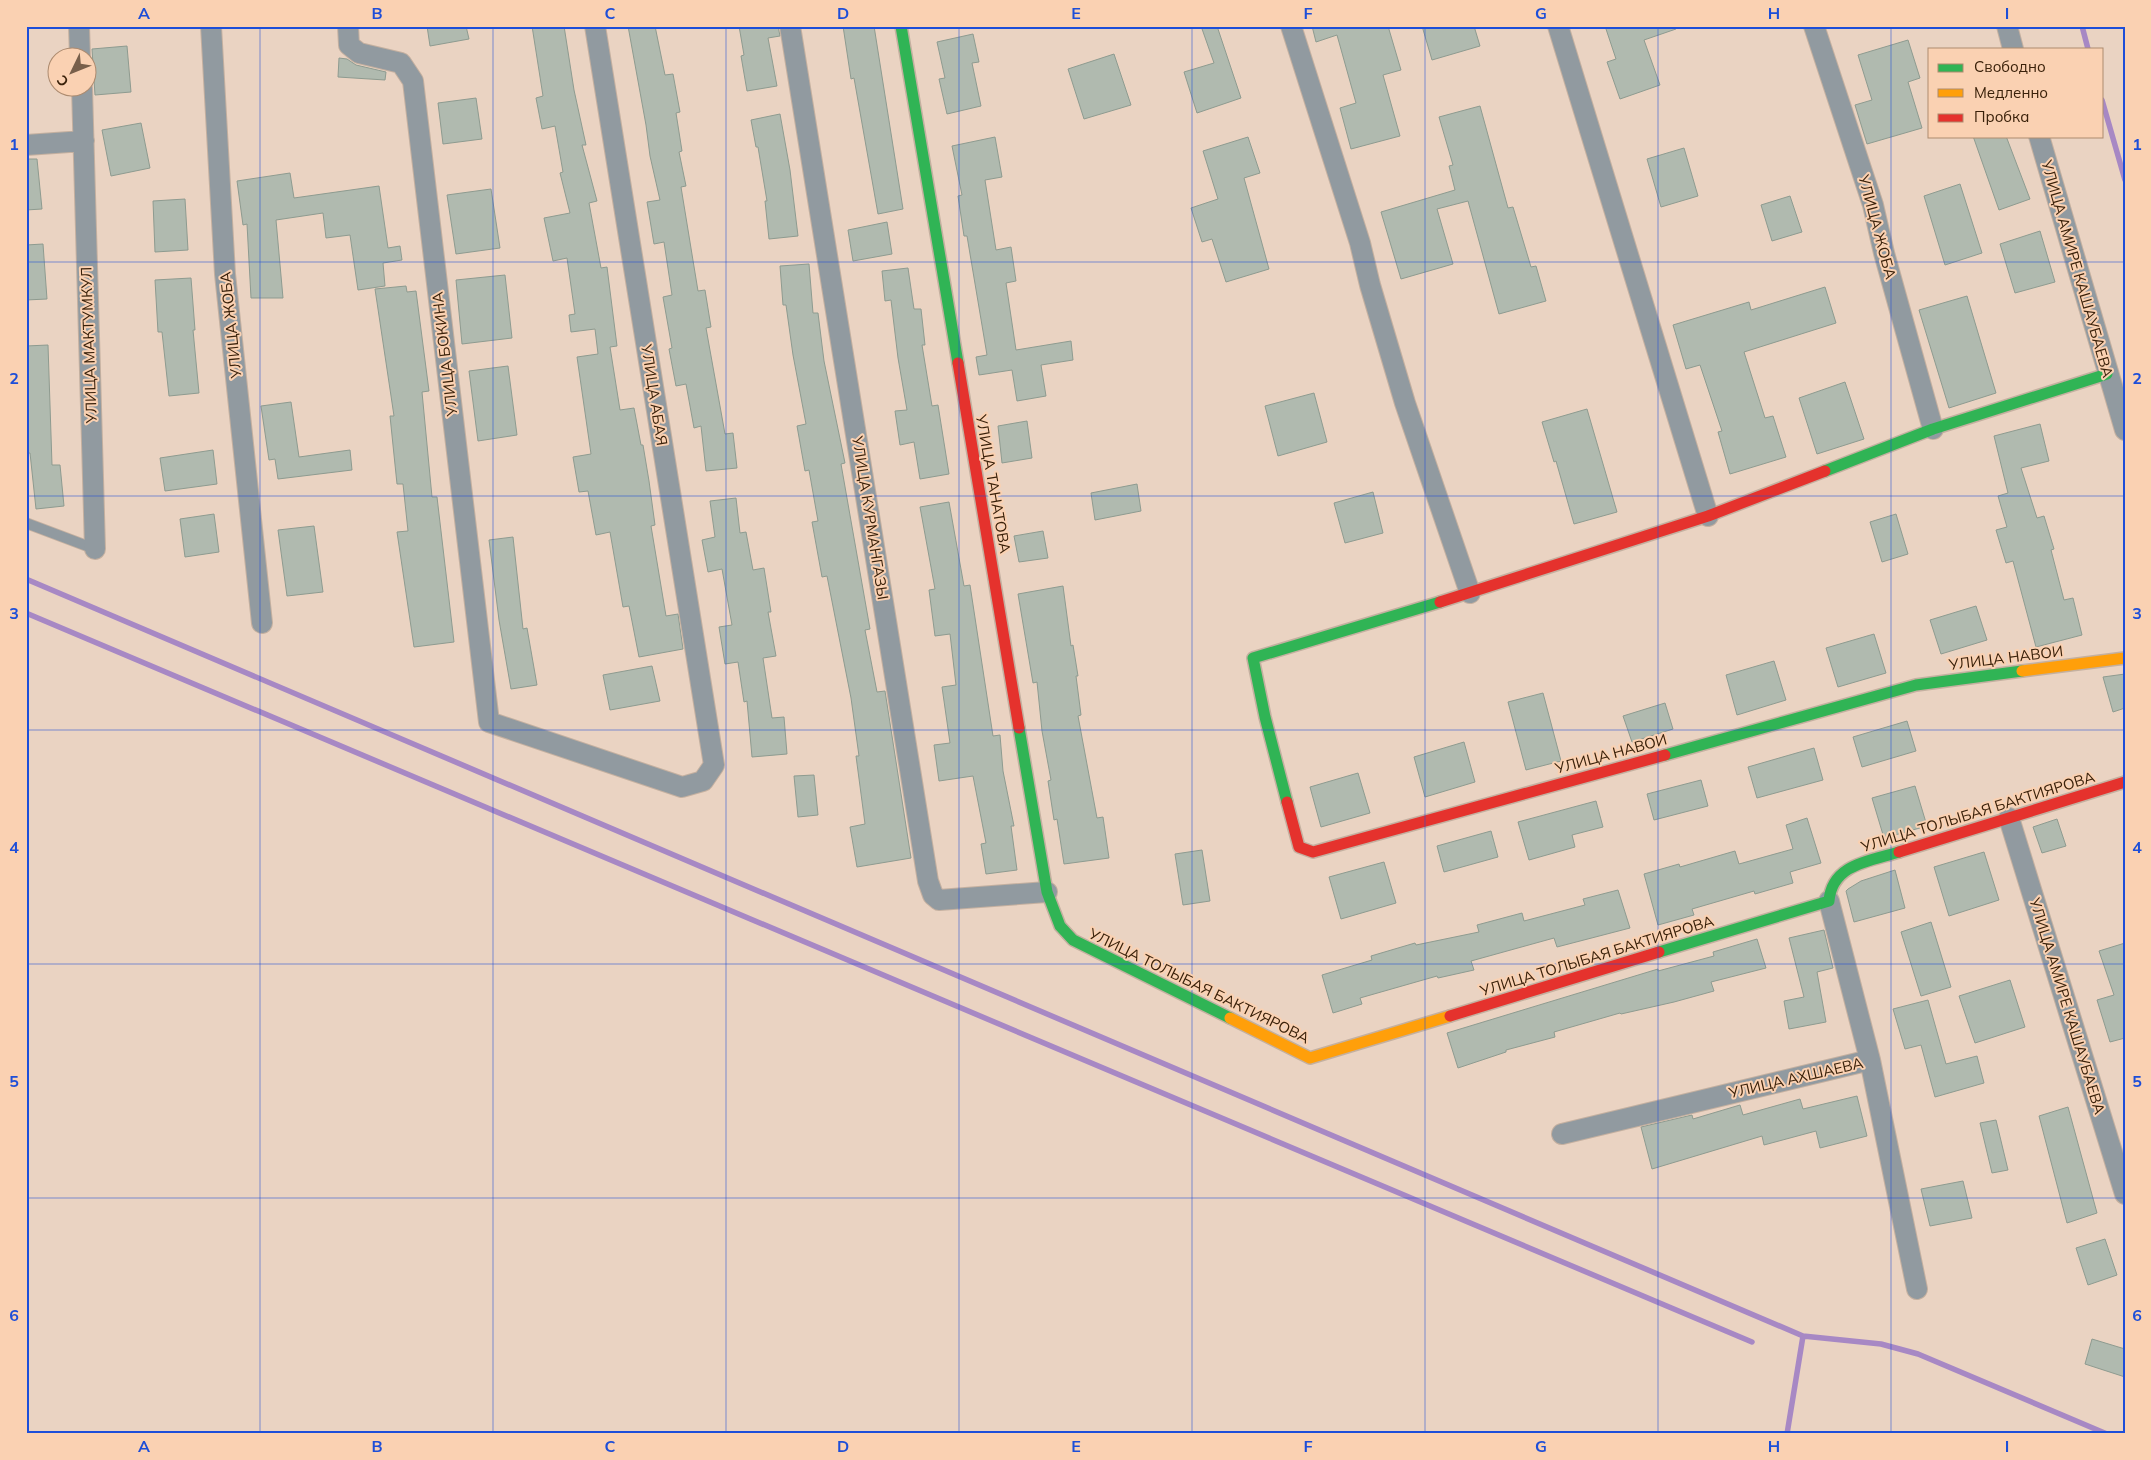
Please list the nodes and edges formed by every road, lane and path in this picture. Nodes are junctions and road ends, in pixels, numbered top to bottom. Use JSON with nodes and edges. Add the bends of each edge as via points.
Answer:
{"nodes":[{"id":1,"x":79,"y":26,"type":"edge"},
{"id":2,"x":211,"y":26,"type":"edge"},
{"id":3,"x":348,"y":26,"type":"edge"},
{"id":4,"x":595,"y":26,"type":"edge"},
{"id":5,"x":790,"y":26,"type":"edge"},
{"id":6,"x":902,"y":26,"type":"edge"},
{"id":7,"x":1291,"y":26,"type":"edge"},
{"id":8,"x":1558,"y":26,"type":"edge"},
{"id":9,"x":1814,"y":26,"type":"edge"},
{"id":10,"x":2007,"y":26,"type":"edge"},
{"id":11,"x":80,"y":48,"type":"edge"},
{"id":12,"x":2013,"y":48,"type":"edge"},
{"id":13,"x":82,"y":98,"type":"edge"},
{"id":14,"x":2040,"y":138,"type":"edge"},
{"id":15,"x":84,"y":141,"type":"junction"},
{"id":16,"x":26,"y":145,"type":"edge"},
{"id":17,"x":2107,"y":374,"type":"junction"},
{"id":18,"x":1933,"y":429,"type":"junction"},
{"id":19,"x":2125,"y":430,"type":"edge"},
{"id":20,"x":1708,"y":516,"type":"junction"},
{"id":21,"x":26,"y":523,"type":"edge"},
{"id":22,"x":95,"y":549,"type":"joint"},
{"id":23,"x":1470,"y":593,"type":"junction"},
{"id":24,"x":262,"y":623,"type":"dead end"},
{"id":25,"x":2125,"y":658,"type":"edge"},
{"id":26,"x":714,"y":765,"type":"joint"},
{"id":27,"x":2125,"y":782,"type":"edge"},
{"id":28,"x":2009,"y":818,"type":"junction"},
{"id":29,"x":1047,"y":892,"type":"junction"},
{"id":30,"x":1829,"y":901,"type":"junction"},
{"id":31,"x":1073,"y":940,"type":"joint"},
{"id":32,"x":1870,"y":1060,"type":"junction"},
{"id":33,"x":1562,"y":1134,"type":"dead end"},
{"id":34,"x":2125,"y":1194,"type":"edge"},
{"id":35,"x":1917,"y":1290,"type":"dead end"}],
"edges":[{"from":1,"to":11,"type":"street"},
{"from":2,"to":24,"type":"street","name":"УЛИЦА ЖОБА","via":[[225,274]]},
{"from":3,"to":26,"type":"street","name":"УЛИЦА БОКИНА","via":[[349,45],[359,53],[401,63],[413,82],[489,722],[682,787],[703,780]]},
{"from":4,"to":26,"type":"street","name":"УЛИЦА АБАЯ"},
{"from":5,"to":29,"type":"street","name":"УЛИЦА КУРМАНГАЗЫ","via":[[928,881],[933,895],[939,900]]},
{"from":6,"to":29,"type":"street","name":"УЛИЦА ТАНАТОВА"},
{"from":7,"to":23,"type":"street","via":[[1360,243],[1406,403]]},
{"from":8,"to":20,"type":"street"},
{"from":9,"to":18,"type":"street","name":"УЛИЦА ЖОБА","via":[[1873,205]]},
{"from":10,"to":12,"type":"street"},
{"from":13,"to":15,"type":"street","name":"УЛИЦА МАКТУМКУЛ"},
{"from":14,"to":17,"type":"street","name":"УЛИЦА АМИРЕ КАШАУБАЕВА"},
{"from":15,"to":16,"type":"street"},
{"from":15,"to":22,"type":"street","name":"УЛИЦА МАКТУМКУЛ"},
{"from":17,"to":18,"type":"street"},
{"from":17,"to":19,"type":"street","name":"УЛИЦА АМИРЕ КАШАУБАЕВА"},
{"from":18,"to":20,"type":"street"},
{"from":20,"to":23,"type":"street"},
{"from":21,"to":22,"type":"lane"},
{"from":23,"to":25,"type":"street","name":"УЛИЦА НАВОИ","via":[[1253,658],[1299,847],[1313,852],[1916,685]]},
{"from":27,"to":28,"type":"street","name":"УЛИЦА ТОЛЫБАЯ БАКТИЯРОВА"},
{"from":28,"to":30,"type":"street","name":"УЛИЦА ТОЛЫБАЯ БАКТИЯРОВА","via":[[1855,866],[1839,874],[1830,887]]},
{"from":28,"to":34,"type":"street","name":"УЛИЦА АМИРЕ КАШАУБАЕВА"},
{"from":29,"to":31,"type":"street","name":"УЛИЦА ТАНАТОВА","via":[[1060,926]]},
{"from":30,"to":31,"type":"street","name":"УЛИЦА ТОЛЫБАЯ БАКТИЯРОВА","via":[[1310,1058]]},
{"from":30,"to":32,"type":"street","name":"УЛИЦА АХШАЕВА"},
{"from":32,"to":33,"type":"street","name":"УЛИЦА АХШАЕВА"},
{"from":32,"to":35,"type":"street"}]}
